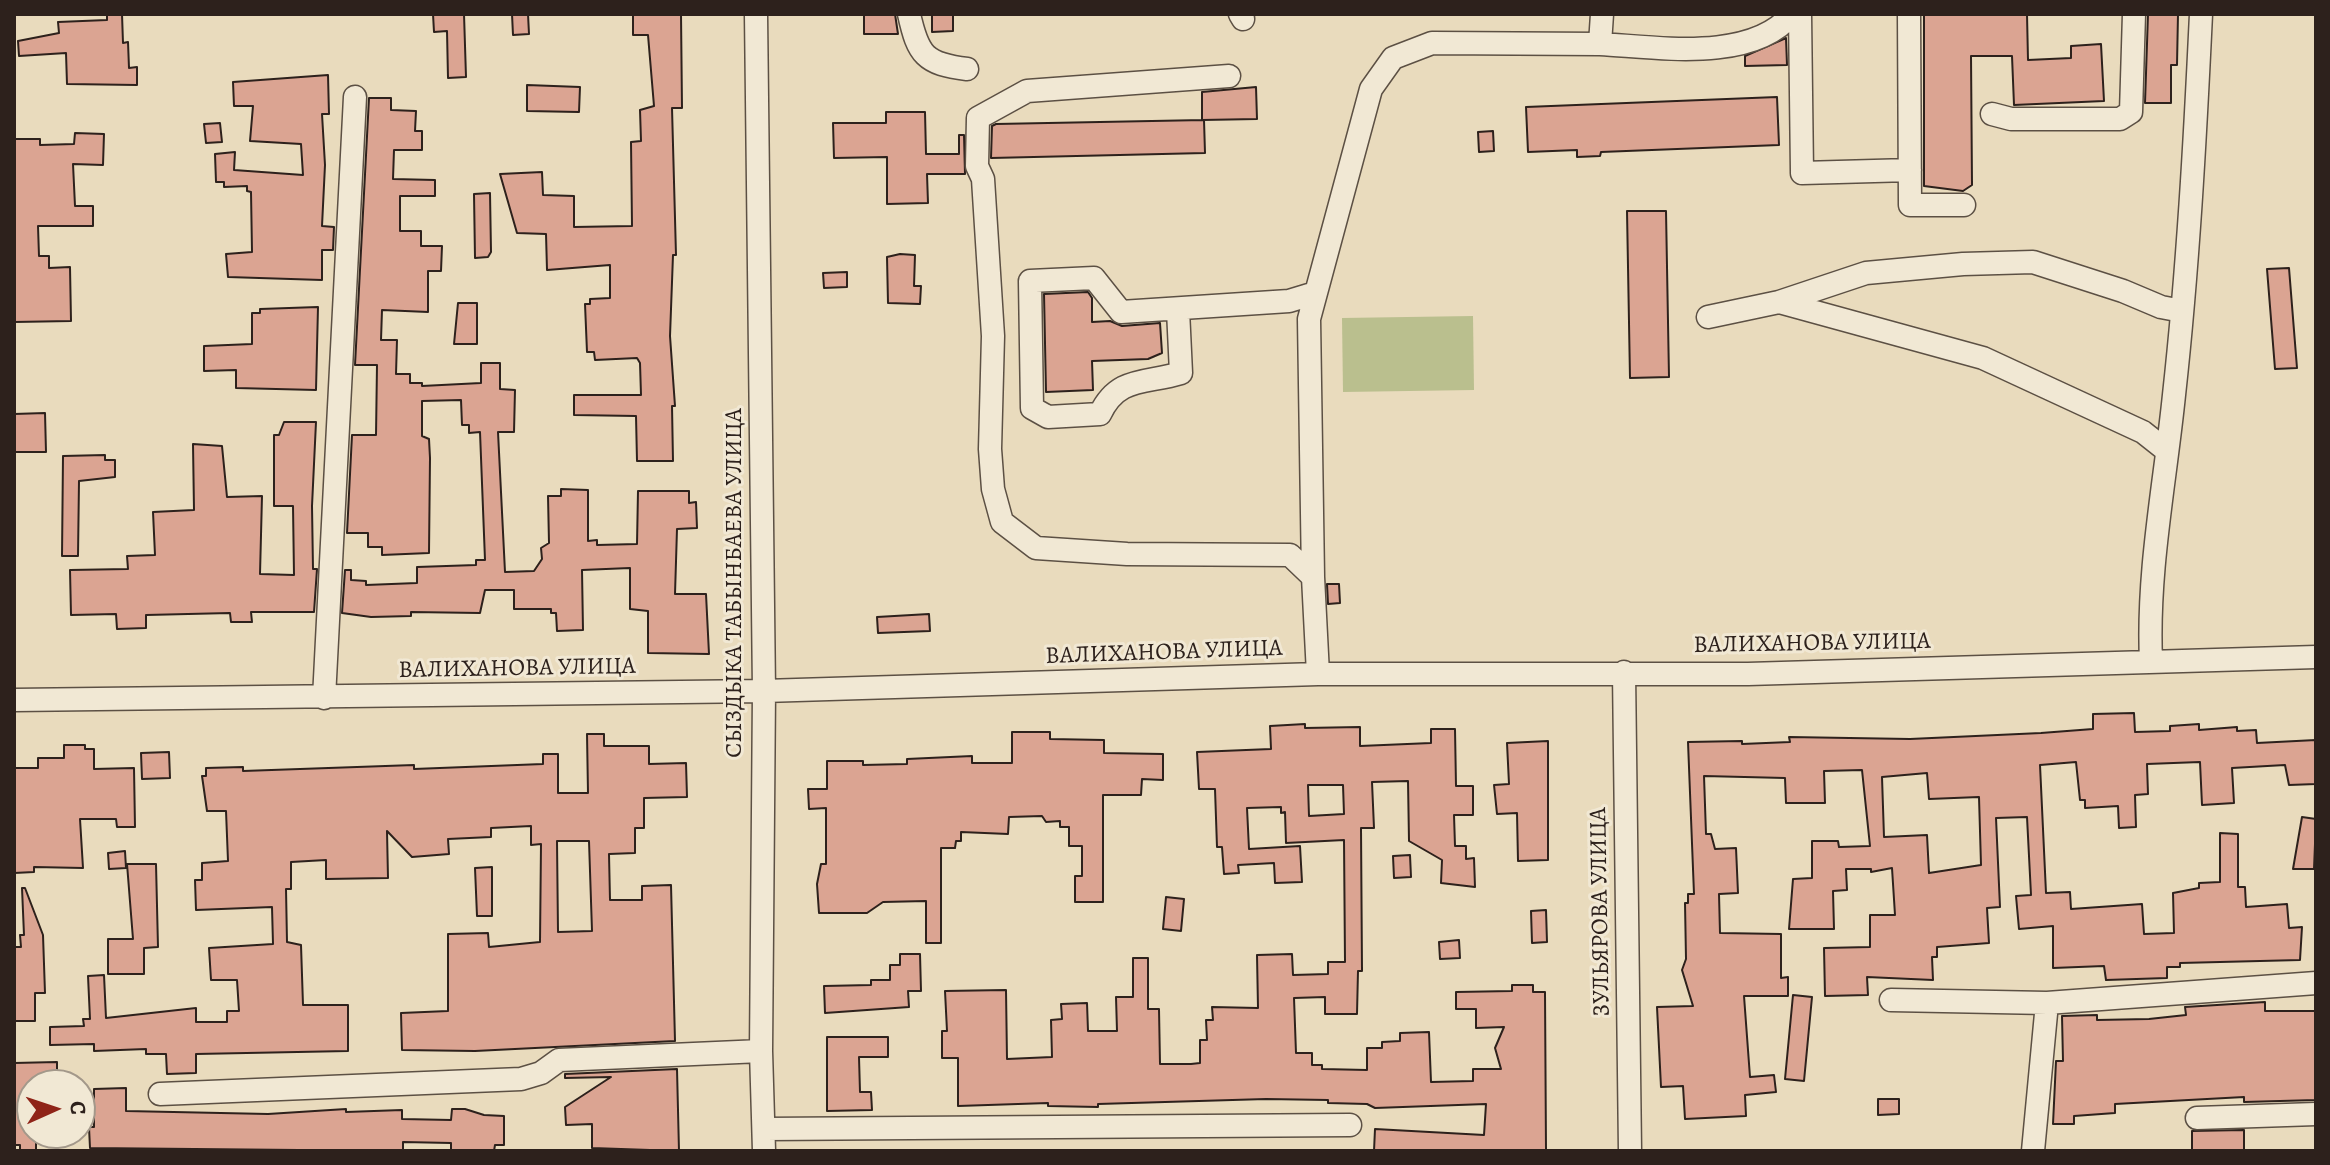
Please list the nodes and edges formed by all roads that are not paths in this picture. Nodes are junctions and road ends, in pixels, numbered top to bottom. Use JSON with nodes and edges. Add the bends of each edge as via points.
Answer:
{"nodes":[{"id":1,"x":756,"y":14,"type":"edge"},
{"id":2,"x":909,"y":14,"type":"edge"},
{"id":3,"x":1602,"y":14,"type":"edge"},
{"id":4,"x":1792,"y":14,"type":"edge"},
{"id":5,"x":1800,"y":14,"type":"edge"},
{"id":6,"x":1909,"y":14,"type":"edge"},
{"id":7,"x":2134,"y":14,"type":"edge"},
{"id":8,"x":2201,"y":14,"type":"edge"},
{"id":9,"x":1600,"y":44,"type":"junction"},
{"id":10,"x":967,"y":69,"type":"dead end"},
{"id":11,"x":1229,"y":76,"type":"dead end"},
{"id":12,"x":355,"y":97,"type":"dead end"},
{"id":13,"x":1992,"y":114,"type":"dead end"},
{"id":14,"x":1910,"y":170,"type":"junction"},
{"id":15,"x":1964,"y":205,"type":"dead end"},
{"id":16,"x":1312,"y":294,"type":"junction"},
{"id":17,"x":1779,"y":302,"type":"junction"},
{"id":18,"x":1178,"y":310,"type":"junction"},
{"id":19,"x":2182,"y":311,"type":"junction"},
{"id":20,"x":1708,"y":317,"type":"dead end"},
{"id":21,"x":2167,"y":451,"type":"junction"},
{"id":22,"x":1313,"y":577,"type":"junction"},
{"id":23,"x":2316,"y":657,"type":"edge"},
{"id":24,"x":2151,"y":661,"type":"junction"},
{"id":25,"x":1624,"y":672,"type":"junction"},
{"id":26,"x":1318,"y":674,"type":"junction"},
{"id":27,"x":764,"y":691,"type":"junction"},
{"id":28,"x":324,"y":698,"type":"junction"},
{"id":29,"x":14,"y":700,"type":"edge"},
{"id":30,"x":2316,"y":983,"type":"edge"},
{"id":31,"x":1891,"y":1000,"type":"dead end"},
{"id":32,"x":2047,"y":1003,"type":"junction"},
{"id":33,"x":761,"y":1051,"type":"junction"},
{"id":34,"x":160,"y":1094,"type":"dead end"},
{"id":35,"x":2316,"y":1114,"type":"edge"},
{"id":36,"x":2197,"y":1118,"type":"dead end"},
{"id":37,"x":1350,"y":1125,"type":"dead end"},
{"id":38,"x":765,"y":1140,"type":"edge"},
{"id":39,"x":1630,"y":1151,"type":"edge"},
{"id":40,"x":2033,"y":1151,"type":"edge"}],
"edges":[{"from":1,"to":27,"type":"street","name":"СЫЗДЫКА ТАБЫНБАЕВА УЛИЦА"},
{"from":2,"to":10,"type":"street","via":[[918,47],[936,65]]},
{"from":3,"to":9,"type":"street"},
{"from":4,"to":9,"type":"street","via":[[1771,34],[1741,45]]},
{"from":5,"to":14,"type":"street","via":[[1802,173]]},
{"from":6,"to":14,"type":"street"},
{"from":7,"to":13,"type":"street","via":[[2131,112],[2120,119],[2011,119]]},
{"from":8,"to":19,"type":"street"},
{"from":9,"to":16,"type":"street","via":[[1432,43],[1393,58],[1371,89]]},
{"from":11,"to":22,"type":"street","via":[[1027,91],[978,118],[977,166],[983,179],[993,336],[993,489],[1002,522],[1036,548],[1290,555]]},
{"from":12,"to":28,"type":"street"},
{"from":14,"to":15,"type":"street","via":[[1910,205]]},
{"from":16,"to":18,"type":"street","via":[[1289,301]]},
{"from":16,"to":22,"type":"street"},
{"from":17,"to":19,"type":"street","via":[[1866,273],[2033,262]]},
{"from":17,"to":20,"type":"street"},
{"from":17,"to":21,"type":"street","via":[[1983,358],[2143,432]]},
{"from":18,"to":18,"type":"street","via":[[1121,312],[1094,278],[1030,281],[1032,408],[1048,417],[1100,414],[1109,394],[1124,385],[1181,373]]},
{"from":19,"to":21,"type":"street"},
{"from":21,"to":24,"type":"street","via":[[2151,571]]},
{"from":22,"to":26,"type":"street"},
{"from":23,"to":24,"type":"street","name":"ВАЛИХАНОВА УЛИЦА"},
{"from":24,"to":25,"type":"street","name":"ВАЛИХАНОВА УЛИЦА","via":[[1748,674]]},
{"from":25,"to":26,"type":"street","name":"ВАЛИХАНОВА УЛИЦА"},
{"from":25,"to":39,"type":"street","name":"ЗУЛЬЯРОВА УЛИЦА"},
{"from":26,"to":27,"type":"street","name":"ВАЛИХАНОВА УЛИЦА"},
{"from":27,"to":28,"type":"street","name":"ВАЛИХАНОВА УЛИЦА"},
{"from":27,"to":33,"type":"street","name":"СЫЗДЫКА ТАБЫНБАЕВА УЛИЦА"},
{"from":28,"to":29,"type":"street","name":"ВАЛИХАНОВА УЛИЦА"},
{"from":30,"to":32,"type":"street"},
{"from":31,"to":32,"type":"street"},
{"from":32,"to":40,"type":"street"},
{"from":33,"to":34,"type":"street","via":[[559,1060],[521,1079]]},
{"from":33,"to":38,"type":"street","name":"СЫЗДЫКА ТАБЫНБАЕВА УЛИЦА"},
{"from":35,"to":36,"type":"street"},
{"from":37,"to":38,"type":"street"}]}
